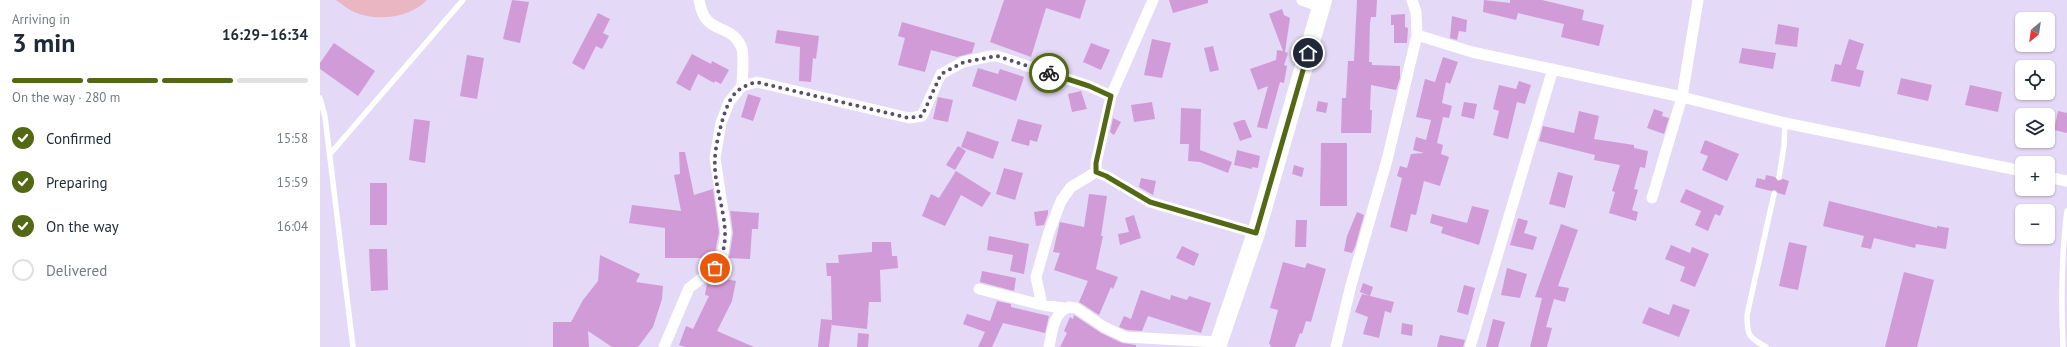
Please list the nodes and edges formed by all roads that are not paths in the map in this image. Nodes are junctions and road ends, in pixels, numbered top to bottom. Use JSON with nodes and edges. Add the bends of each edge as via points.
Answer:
{"nodes":[{"id":1,"x":463,"y":0,"type":"edge"},
{"id":2,"x":699,"y":0,"type":"edge"},
{"id":3,"x":1153,"y":0,"type":"edge"},
{"id":4,"x":1302,"y":0,"type":"edge"},
{"id":5,"x":1412,"y":0,"type":"edge"},
{"id":6,"x":1698,"y":0,"type":"edge"},
{"id":7,"x":1322,"y":4,"type":"edge"},
{"id":8,"x":1417,"y":35,"type":"junction"},
{"id":9,"x":1553,"y":69,"type":"junction"},
{"id":10,"x":742,"y":86,"type":"junction"},
{"id":11,"x":1111,"y":96,"type":"junction"},
{"id":12,"x":1682,"y":97,"type":"junction"},
{"id":13,"x":320,"y":98,"type":"edge"},
{"id":14,"x":323,"y":118,"type":"edge"},
{"id":15,"x":1785,"y":123,"type":"junction"},
{"id":16,"x":330,"y":154,"type":"junction"},
{"id":17,"x":2015,"y":171,"type":"edge"},
{"id":18,"x":1096,"y":172,"type":"junction"},
{"id":19,"x":1779,"y":177,"type":"dead end"},
{"id":20,"x":2055,"y":178,"type":"edge"},
{"id":21,"x":2067,"y":181,"type":"edge"},
{"id":22,"x":1774,"y":194,"type":"dead end"},
{"id":23,"x":1652,"y":198,"type":"dead end"},
{"id":24,"x":2067,"y":211,"type":"edge"},
{"id":25,"x":1256,"y":233,"type":"junction"},
{"id":26,"x":979,"y":289,"type":"dead end"},
{"id":27,"x":1042,"y":305,"type":"junction"},
{"id":28,"x":1064,"y":308,"type":"junction"},
{"id":29,"x":1218,"y":344,"type":"edge"},
{"id":30,"x":353,"y":347,"type":"edge"},
{"id":31,"x":664,"y":347,"type":"edge"},
{"id":32,"x":1049,"y":347,"type":"edge"},
{"id":33,"x":1336,"y":347,"type":"edge"},
{"id":34,"x":1470,"y":347,"type":"edge"},
{"id":35,"x":1766,"y":347,"type":"edge"},
{"id":36,"x":2063,"y":347,"type":"edge"}],
"edges":[{"from":1,"to":16,"type":"lane"},
{"from":2,"to":10,"type":"street","via":[[701,14],[711,24],[733,35],[742,46]]},
{"from":3,"to":11,"type":"street"},
{"from":4,"to":7,"type":"street"},
{"from":5,"to":8,"type":"street","via":[[1416,12]]},
{"from":6,"to":12,"type":"street"},
{"from":7,"to":25,"type":"main road"},
{"from":8,"to":9,"type":"street","via":[[1472,52]]},
{"from":8,"to":33,"type":"street","via":[[1387,160]]},
{"from":9,"to":12,"type":"street"},
{"from":9,"to":34,"type":"street"},
{"from":10,"to":11,"type":"street","via":[[756,82],[909,118],[922,116],[941,74],[964,62],[997,56],[1089,86]]},
{"from":10,"to":31,"type":"street","via":[[729,102],[721,123],[715,158],[726,232],[722,258],[715,268],[689,288]]},
{"from":11,"to":18,"type":"street"},
{"from":12,"to":15,"type":"street"},
{"from":12,"to":23,"type":"street"},
{"from":13,"to":14,"type":"lane"},
{"from":14,"to":16,"type":"lane"},
{"from":15,"to":17,"type":"street"},
{"from":15,"to":19,"type":"lane"},
{"from":16,"to":30,"type":"lane"},
{"from":18,"to":25,"type":"street","via":[[1150,202]]},
{"from":18,"to":27,"type":"street","via":[[1071,187],[1061,201],[1036,277]]},
{"from":20,"to":21,"type":"street"},
{"from":22,"to":35,"type":"lane","via":[[1747,315],[1747,332],[1752,339]]},
{"from":24,"to":36,"type":"lane","via":[[2062,257]]},
{"from":25,"to":29,"type":"main road"},
{"from":26,"to":27,"type":"street"},
{"from":27,"to":28,"type":"street"},
{"from":28,"to":29,"type":"street","via":[[1076,308],[1104,327],[1125,337]]},
{"from":28,"to":32,"type":"street","via":[[1055,321]]}]}
